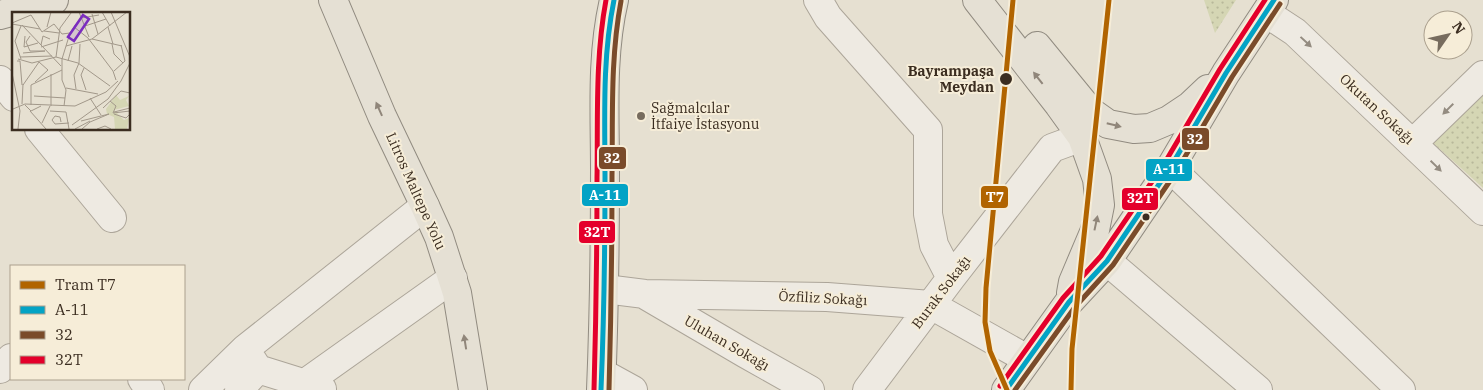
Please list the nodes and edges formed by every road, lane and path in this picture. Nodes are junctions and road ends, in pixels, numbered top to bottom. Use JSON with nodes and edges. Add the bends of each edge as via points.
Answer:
{"nodes":[{"id":1,"x":54,"y":0,"type":"edge"},
{"id":2,"x":333,"y":0,"type":"edge"},
{"id":3,"x":614,"y":0,"type":"edge"},
{"id":4,"x":818,"y":0,"type":"edge"},
{"id":5,"x":977,"y":0,"type":"edge"},
{"id":6,"x":1000,"y":0,"type":"edge"},
{"id":7,"x":1270,"y":7,"type":"edge"},
{"id":8,"x":0,"y":14,"type":"edge"},
{"id":9,"x":1226,"y":73,"type":"junction"},
{"id":10,"x":1483,"y":75,"type":"edge"},
{"id":11,"x":0,"y":80,"type":"edge"},
{"id":12,"x":12,"y":95,"type":"edge"},
{"id":13,"x":40,"y":130,"type":"edge"},
{"id":14,"x":1082,"y":137,"type":"junction"},
{"id":15,"x":1414,"y":143,"type":"junction"},
{"id":16,"x":1170,"y":168,"type":"junction"},
{"id":17,"x":425,"y":206,"type":"junction"},
{"id":18,"x":1482,"y":208,"type":"edge"},
{"id":19,"x":112,"y":218,"type":"dead end"},
{"id":20,"x":1107,"y":261,"type":"junction"},
{"id":21,"x":453,"y":278,"type":"junction"},
{"id":22,"x":951,"y":278,"type":"junction"},
{"id":23,"x":605,"y":289,"type":"junction"},
{"id":24,"x":645,"y":294,"type":"junction"},
{"id":25,"x":1069,"y":302,"type":"junction"},
{"id":26,"x":931,"y":305,"type":"junction"},
{"id":27,"x":10,"y":359,"type":"edge"},
{"id":28,"x":251,"y":359,"type":"junction"},
{"id":29,"x":1027,"y":359,"type":"junction"},
{"id":30,"x":0,"y":369,"type":"edge"},
{"id":31,"x":601,"y":381,"type":"edge"},
{"id":32,"x":314,"y":387,"type":"edge"},
{"id":33,"x":202,"y":390,"type":"edge"},
{"id":34,"x":238,"y":390,"type":"edge"},
{"id":35,"x":473,"y":390,"type":"edge"},
{"id":36,"x":633,"y":390,"type":"edge"},
{"id":37,"x":810,"y":390,"type":"edge"},
{"id":38,"x":867,"y":390,"type":"edge"},
{"id":39,"x":1006,"y":390,"type":"edge"},
{"id":40,"x":1258,"y":390,"type":"edge"},
{"id":41,"x":1401,"y":390,"type":"edge"}],
"edges":[{"from":1,"to":8,"type":"main road"},
{"from":17,"to":2,"type":"main road","name":"Litros Maltepe Yolu","one_way":true,"via":[[382,116]]},
{"from":3,"to":23,"type":"main road","via":[[605,64]]},
{"from":4,"to":22,"type":"street","via":[[828,17],[928,130],[928,214],[934,245]]},
{"from":14,"to":5,"type":"main road","one_way":true},
{"from":6,"to":9,"type":"main road","one_way":true,"via":[[1091,112],[1108,124],[1134,129],[1150,128],[1169,120],[1190,106]]},
{"from":7,"to":9,"type":"main road"},
{"from":7,"to":15,"type":"street","name":"Okutan Sokağı","one_way":true},
{"from":9,"to":16,"type":"main road"},
{"from":10,"to":15,"type":"street","one_way":true},
{"from":11,"to":12,"type":"street"},
{"from":13,"to":19,"type":"street"},
{"from":14,"to":22,"type":"street","name":"Burak Sokağı","via":[[1052,148]]},
{"from":25,"to":14,"type":"main road","one_way":true,"via":[[1073,282],[1095,230],[1100,205],[1097,179]]},
{"from":15,"to":18,"type":"street","name":"Okutan Sokağı","one_way":true},
{"from":16,"to":20,"type":"main road"},
{"from":16,"to":41,"type":"street"},
{"from":17,"to":21,"type":"main road","name":"Litros Maltepe Yolu"},
{"from":17,"to":28,"type":"street"},
{"from":20,"to":25,"type":"main road"},
{"from":20,"to":40,"type":"street"},
{"from":21,"to":32,"type":"street"},
{"from":35,"to":21,"type":"main road","name":"Litros Maltepe Yolu","one_way":true},
{"from":22,"to":26,"type":"street","name":"Burak Sokağı"},
{"from":23,"to":24,"type":"street","name":"Özfiliz Sokağı"},
{"from":23,"to":31,"type":"main road"},
{"from":24,"to":26,"type":"street","name":"Özfiliz Sokağı","via":[[827,297]]},
{"from":24,"to":37,"type":"street","name":"Uluhan Sokağı"},
{"from":25,"to":29,"type":"main road"},
{"from":26,"to":29,"type":"street","name":"Özfiliz Sokağı"},
{"from":26,"to":38,"type":"street","name":"Burak Sokağı"},
{"from":27,"to":30,"type":"street"},
{"from":28,"to":32,"type":"street"},
{"from":28,"to":33,"type":"street"},
{"from":28,"to":34,"type":"street"},
{"from":29,"to":39,"type":"main road"},
{"from":31,"to":36,"type":"street"}]}
